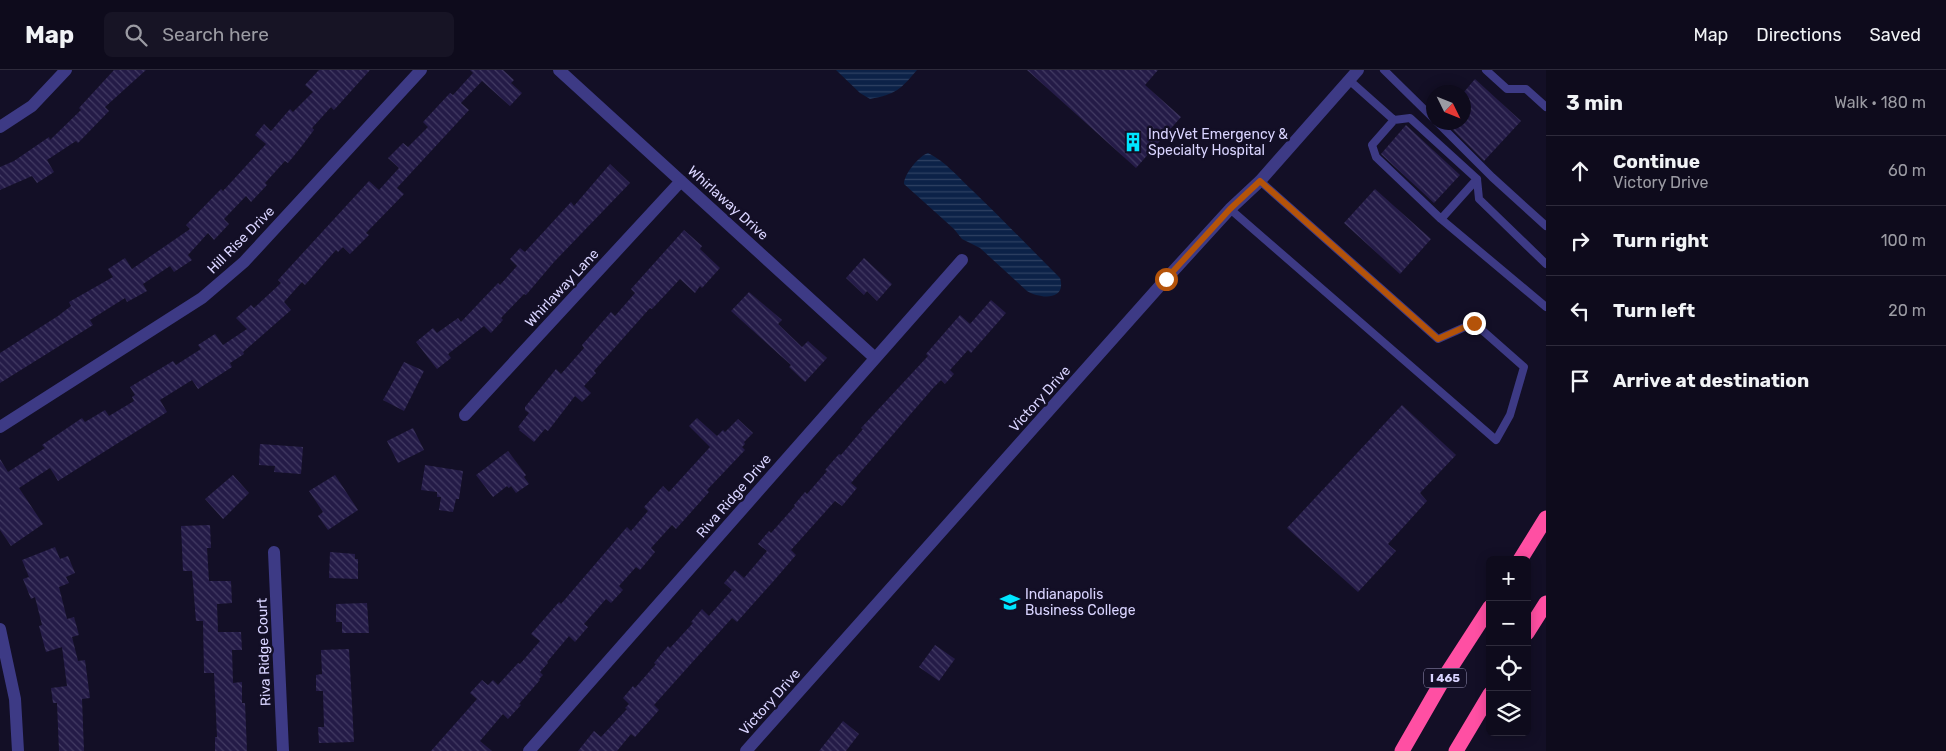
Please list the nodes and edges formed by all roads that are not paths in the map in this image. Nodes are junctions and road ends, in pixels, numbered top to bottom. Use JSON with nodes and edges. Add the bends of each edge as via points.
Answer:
{"nodes":[{"id":1,"x":66,"y":70,"type":"edge"},
{"id":2,"x":421,"y":70,"type":"edge"},
{"id":3,"x":559,"y":70,"type":"edge"},
{"id":4,"x":1358,"y":70,"type":"edge"},
{"id":5,"x":1384,"y":70,"type":"edge"},
{"id":6,"x":1486,"y":70,"type":"edge"},
{"id":7,"x":1350,"y":80,"type":"junction"},
{"id":8,"x":1546,"y":107,"type":"edge"},
{"id":9,"x":1426,"y":111,"type":"edge"},
{"id":10,"x":1394,"y":120,"type":"junction"},
{"id":11,"x":0,"y":127,"type":"edge"},
{"id":12,"x":1445,"y":130,"type":"edge"},
{"id":13,"x":1477,"y":179,"type":"junction"},
{"id":14,"x":681,"y":181,"type":"junction"},
{"id":15,"x":1260,"y":181,"type":"junction"},
{"id":16,"x":1230,"y":209,"type":"junction"},
{"id":17,"x":1441,"y":219,"type":"junction"},
{"id":18,"x":1546,"y":226,"type":"edge"},
{"id":19,"x":962,"y":260,"type":"dead end"},
{"id":20,"x":1546,"y":264,"type":"edge"},
{"id":21,"x":1546,"y":307,"type":"edge"},
{"id":22,"x":875,"y":358,"type":"junction"},
{"id":23,"x":465,"y":415,"type":"dead end"},
{"id":24,"x":0,"y":427,"type":"edge"},
{"id":25,"x":1546,"y":518,"type":"edge"},
{"id":26,"x":274,"y":552,"type":"dead end"},
{"id":27,"x":1522,"y":556,"type":"edge"},
{"id":28,"x":1546,"y":603,"type":"edge"},
{"id":29,"x":1486,"y":613,"type":"edge"},
{"id":30,"x":1531,"y":627,"type":"edge"},
{"id":31,"x":0,"y":629,"type":"edge"},
{"id":32,"x":1486,"y":701,"type":"edge"},
{"id":33,"x":18,"y":751,"type":"edge"},
{"id":34,"x":283,"y":751,"type":"edge"},
{"id":35,"x":529,"y":751,"type":"edge"},
{"id":36,"x":746,"y":751,"type":"edge"},
{"id":37,"x":1402,"y":751,"type":"edge"},
{"id":38,"x":1456,"y":751,"type":"edge"}],
"edges":[{"from":1,"to":11,"type":"street","via":[[32,106]]},
{"from":2,"to":24,"type":"street","name":"Hill Rise Drive","via":[[244,262],[202,298]]},
{"from":3,"to":14,"type":"street","name":"Whirlaway Drive"},
{"from":4,"to":7,"type":"street","name":"Victory Drive"},
{"from":5,"to":9,"type":"lane"},
{"from":6,"to":8,"type":"lane","via":[[1507,89],[1526,88]]},
{"from":7,"to":10,"type":"lane"},
{"from":7,"to":15,"type":"street","name":"Victory Drive"},
{"from":10,"to":13,"type":"lane","via":[[1410,118]]},
{"from":10,"to":17,"type":"lane","via":[[1372,145],[1376,157]]},
{"from":12,"to":18,"type":"lane"},
{"from":13,"to":17,"type":"lane"},
{"from":13,"to":20,"type":"lane","via":[[1479,200]]},
{"from":14,"to":22,"type":"street","name":"Whirlaway Drive"},
{"from":14,"to":23,"type":"street","name":"Whirlaway Lane"},
{"from":15,"to":16,"type":"street","name":"Victory Drive"},
{"from":15,"to":16,"type":"lane","via":[[1438,339],[1474,323],[1524,367],[1510,415],[1496,440]]},
{"from":16,"to":36,"type":"street","name":"Victory Drive"},
{"from":17,"to":21,"type":"lane"},
{"from":19,"to":22,"type":"street","name":"Riva Ridge Drive"},
{"from":22,"to":35,"type":"street","name":"Riva Ridge Drive"},
{"from":25,"to":27,"type":"highway"},
{"from":26,"to":34,"type":"street","name":"Riva Ridge Court"},
{"from":28,"to":30,"type":"highway"},
{"from":29,"to":37,"type":"highway","number":"I 465"},
{"from":31,"to":33,"type":"street","via":[[15,699]]},
{"from":32,"to":38,"type":"highway"}]}
